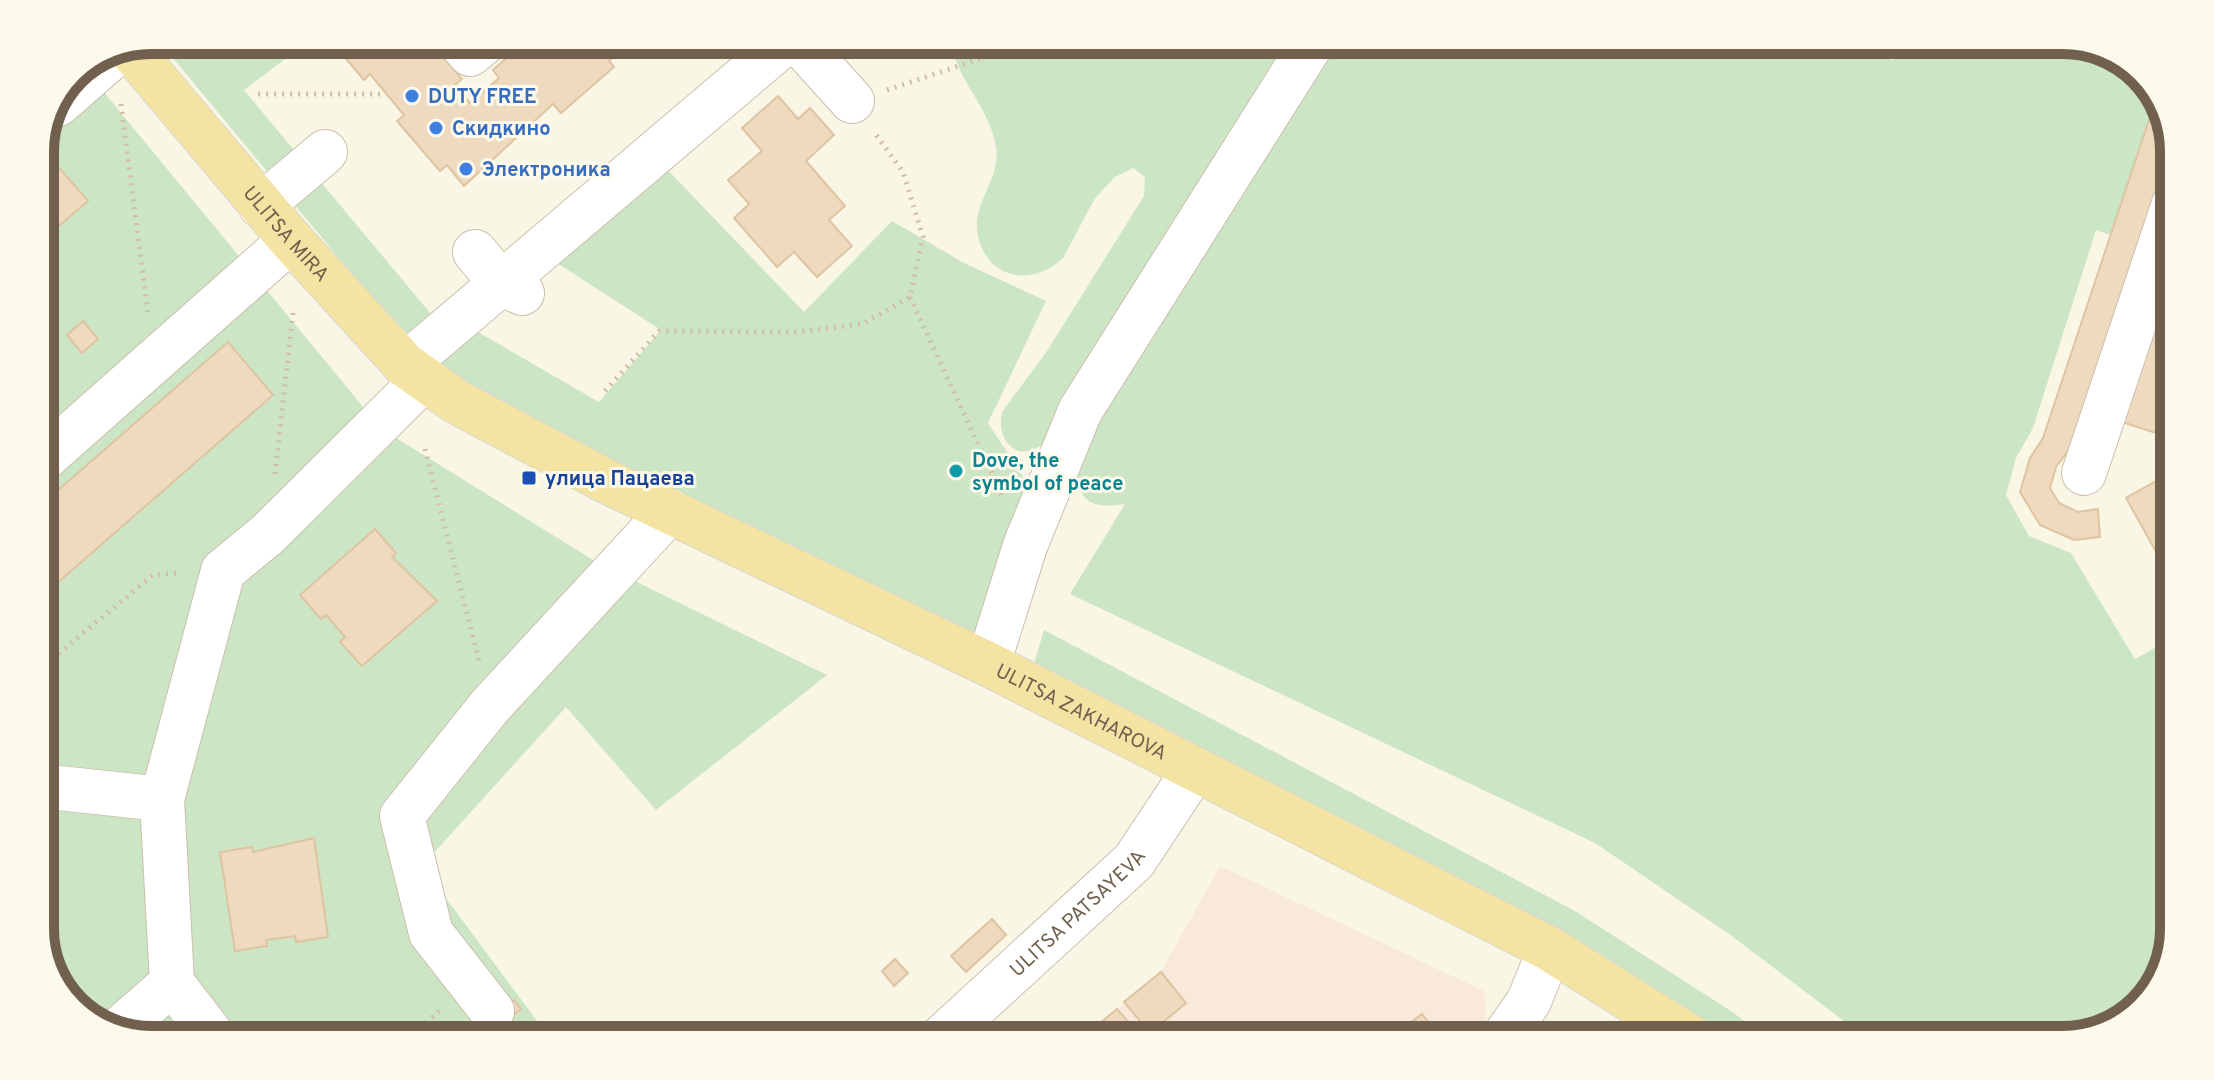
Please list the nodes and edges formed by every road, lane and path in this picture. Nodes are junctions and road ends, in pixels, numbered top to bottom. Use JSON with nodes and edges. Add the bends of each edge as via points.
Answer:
{"nodes":[{"id":1,"x":771,"y":54,"type":"edge"},
{"id":2,"x":810,"y":54,"type":"edge"},
{"id":3,"x":994,"y":54,"type":"edge"},
{"id":4,"x":1305,"y":54,"type":"edge"},
{"id":5,"x":136,"y":56,"type":"edge"},
{"id":6,"x":258,"y":94,"type":"dead end"},
{"id":7,"x":386,"y":94,"type":"dead end"},
{"id":8,"x":852,"y":101,"type":"junction"},
{"id":9,"x":121,"y":104,"type":"dead end"},
{"id":10,"x":325,"y":152,"type":"dead end"},
{"id":11,"x":261,"y":206,"type":"junction"},
{"id":12,"x":291,"y":240,"type":"junction"},
{"id":13,"x":2160,"y":246,"type":"edge"},
{"id":14,"x":910,"y":297,"type":"junction"},
{"id":15,"x":293,"y":312,"type":"dead end"},
{"id":16,"x":139,"y":376,"type":"junction"},
{"id":17,"x":428,"y":382,"type":"junction"},
{"id":18,"x":605,"y":391,"type":"dead end"},
{"id":19,"x":425,"y":449,"type":"dead end"},
{"id":20,"x":54,"y":450,"type":"edge"},
{"id":21,"x":2084,"y":473,"type":"dead end"},
{"id":22,"x":670,"y":511,"type":"junction"},
{"id":23,"x":268,"y":534,"type":"junction"},
{"id":24,"x":1025,"y":546,"type":"junction"},
{"id":25,"x":223,"y":571,"type":"junction"},
{"id":26,"x":54,"y":657,"type":"edge"},
{"id":27,"x":988,"y":664,"type":"junction"},
{"id":28,"x":490,"y":706,"type":"junction"},
{"id":29,"x":1195,"y":769,"type":"junction"},
{"id":30,"x":54,"y":787,"type":"edge"},
{"id":31,"x":162,"y":799,"type":"junction"},
{"id":32,"x":1550,"y":949,"type":"junction"},
{"id":33,"x":172,"y":983,"type":"junction"},
{"id":34,"x":492,"y":1011,"type":"dead end"},
{"id":35,"x":953,"y":1013,"type":"edge"},
{"id":36,"x":127,"y":1023,"type":"edge"},
{"id":37,"x":205,"y":1026,"type":"edge"},
{"id":38,"x":1512,"y":1026,"type":"edge"},
{"id":39,"x":1673,"y":1026,"type":"edge"}],
"edges":[{"from":1,"to":17,"type":"street","via":[[500,276]]},
{"from":2,"to":8,"type":"street"},
{"from":3,"to":8,"type":"path"},
{"from":4,"to":24,"type":"street","via":[[1080,411]]},
{"from":5,"to":11,"type":"main road","name":"ULITSA MIRA"},
{"from":6,"to":7,"type":"path"},
{"from":8,"to":14,"type":"path","via":[[903,172],[923,237]]},
{"from":9,"to":16,"type":"path","via":[[149,310]]},
{"from":10,"to":11,"type":"street"},
{"from":11,"to":12,"type":"main road","name":"ULITSA MIRA"},
{"from":12,"to":16,"type":"street"},
{"from":12,"to":17,"type":"main road","name":"ULITSA MIRA"},
{"from":13,"to":21,"type":"street"},
{"from":14,"to":18,"type":"path","via":[[849,326],[798,332],[659,331]]},
{"from":14,"to":24,"type":"path"},
{"from":15,"to":23,"type":"path"},
{"from":16,"to":20,"type":"street"},
{"from":17,"to":22,"type":"main road","name":"ULITSA ZAKHAROVA"},
{"from":17,"to":23,"type":"street"},
{"from":19,"to":28,"type":"path"},
{"from":22,"to":27,"type":"main road","name":"ULITSA ZAKHAROVA"},
{"from":22,"to":28,"type":"street"},
{"from":23,"to":25,"type":"street"},
{"from":24,"to":27,"type":"street"},
{"from":25,"to":26,"type":"path","via":[[153,575]]},
{"from":25,"to":31,"type":"street"},
{"from":27,"to":29,"type":"main road","name":"ULITSA ZAKHAROVA"},
{"from":28,"to":34,"type":"street","via":[[402,816],[431,933]]},
{"from":29,"to":32,"type":"main road","name":"ULITSA ZAKHAROVA"},
{"from":29,"to":35,"type":"street","name":"ULITSA PATSAYEVA","via":[[1134,861]]},
{"from":30,"to":31,"type":"street"},
{"from":31,"to":33,"type":"street"},
{"from":32,"to":38,"type":"street","via":[[1529,1001]]},
{"from":32,"to":39,"type":"main road","name":"ULITSA ZAKHAROVA"},
{"from":33,"to":36,"type":"street"},
{"from":33,"to":37,"type":"street"}]}
